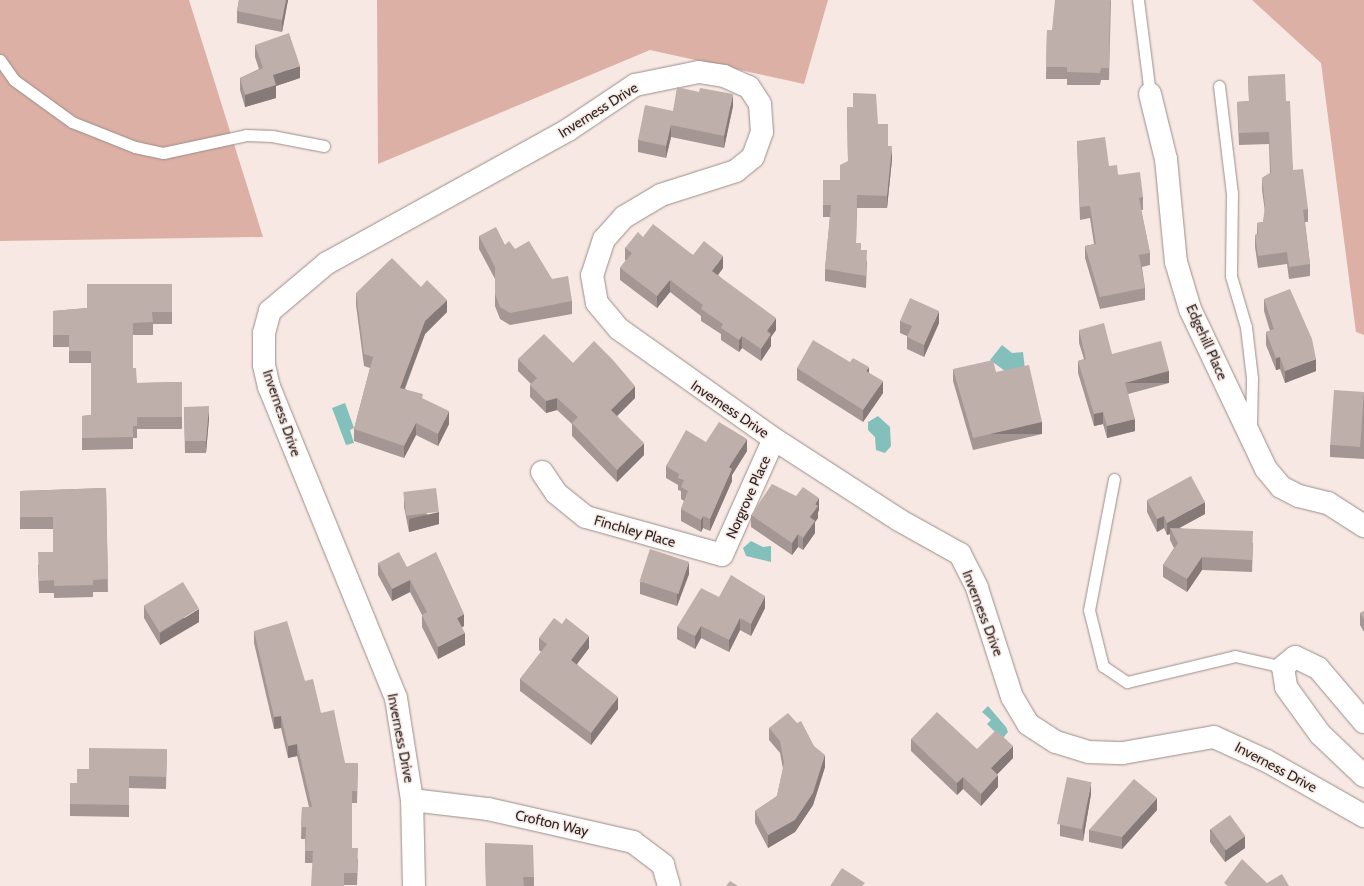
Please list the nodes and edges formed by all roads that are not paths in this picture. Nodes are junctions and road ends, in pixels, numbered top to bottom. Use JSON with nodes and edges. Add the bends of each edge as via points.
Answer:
{"nodes":[{"id":1,"x":1138,"y":0,"type":"edge"},
{"id":2,"x":0,"y":60,"type":"edge"},
{"id":3,"x":1219,"y":86,"type":"dead end"},
{"id":4,"x":1150,"y":94,"type":"joint"},
{"id":5,"x":324,"y":146,"type":"dead end"},
{"id":6,"x":1250,"y":436,"type":"junction"},
{"id":7,"x":774,"y":439,"type":"junction"},
{"id":8,"x":542,"y":472,"type":"dead end"},
{"id":9,"x":1114,"y":479,"type":"dead end"},
{"id":10,"x":1364,"y":526,"type":"edge"},
{"id":11,"x":722,"y":555,"type":"joint"},
{"id":12,"x":1283,"y":667,"type":"junction"},
{"id":13,"x":1364,"y":722,"type":"edge"},
{"id":14,"x":1364,"y":776,"type":"edge"},
{"id":15,"x":412,"y":800,"type":"junction"},
{"id":16,"x":1364,"y":816,"type":"edge"},
{"id":17,"x":414,"y":886,"type":"edge"},
{"id":18,"x":668,"y":886,"type":"edge"}],
"edges":[{"from":1,"to":4,"type":"lane"},
{"from":2,"to":5,"type":"lane","via":[[14,80],[72,122],[135,147],[163,153],[246,136],[272,136]]},
{"from":3,"to":6,"type":"lane","via":[[1232,193],[1231,276],[1246,327],[1252,378]]},
{"from":4,"to":6,"type":"street","name":"Edgehill Place","via":[[1166,159],[1176,262],[1190,309]]},
{"from":6,"to":10,"type":"street","name":"Edgehill Place","via":[[1266,469],[1281,487],[1299,496],[1328,503]]},
{"from":7,"to":11,"type":"street","name":"Norgrove Place"},
{"from":7,"to":15,"type":"street","name":"Inverness Drive","via":[[619,329],[597,303],[592,275],[604,239],[624,217],[661,195],[736,171],[753,157],[762,132],[760,104],[749,87],[724,76],[680,74],[635,85],[568,130],[327,263],[270,310],[264,333],[264,365],[269,387],[396,698]]},
{"from":7,"to":16,"type":"street","name":"Inverness Drive","via":[[898,520],[960,554],[977,588],[1012,697],[1034,728],[1056,742],[1089,752],[1123,753],[1194,738],[1214,737],[1267,761]]},
{"from":8,"to":11,"type":"street","name":"Finchley Place","via":[[556,493],[586,517]]},
{"from":9,"to":12,"type":"lane","via":[[1089,610],[1103,666],[1127,682],[1235,656]]},
{"from":12,"to":13,"type":"street","via":[[1296,657],[1318,668]]},
{"from":12,"to":14,"type":"street","via":[[1286,687],[1320,734]]},
{"from":15,"to":17,"type":"street","name":"Inverness Drive"},
{"from":15,"to":18,"type":"street","name":"Crofton Way","via":[[488,809],[633,842],[663,865]]}]}
